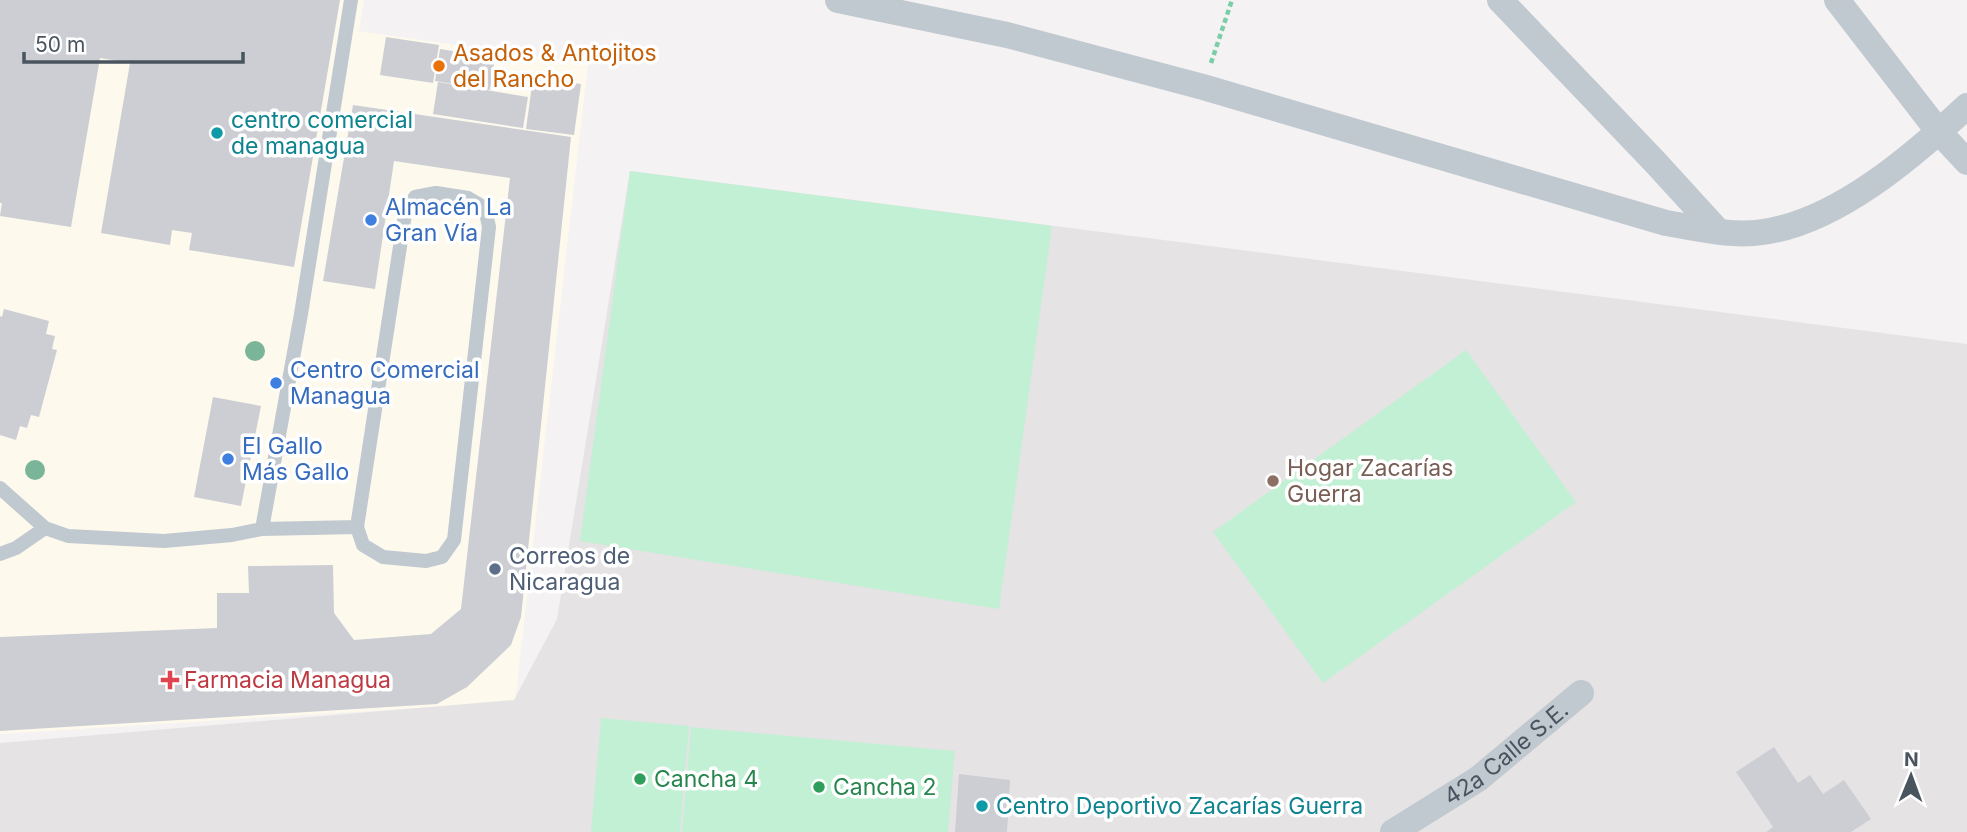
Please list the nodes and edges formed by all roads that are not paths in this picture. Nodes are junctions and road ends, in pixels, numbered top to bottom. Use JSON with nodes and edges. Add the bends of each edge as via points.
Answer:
{"nodes":[{"id":1,"x":351,"y":0,"type":"edge"},
{"id":2,"x":838,"y":0,"type":"edge"},
{"id":3,"x":1500,"y":0,"type":"edge"},
{"id":4,"x":1837,"y":0,"type":"edge"},
{"id":5,"x":1967,"y":106,"type":"edge"},
{"id":6,"x":1939,"y":132,"type":"junction"},
{"id":7,"x":1967,"y":162,"type":"edge"},
{"id":8,"x":1718,"y":231,"type":"junction"},
{"id":9,"x":0,"y":488,"type":"edge"},
{"id":10,"x":357,"y":527,"type":"junction"},
{"id":11,"x":45,"y":528,"type":"junction"},
{"id":12,"x":262,"y":529,"type":"junction"},
{"id":13,"x":0,"y":554,"type":"edge"},
{"id":14,"x":1581,"y":693,"type":"dead end"},
{"id":15,"x":1393,"y":832,"type":"edge"}],
"edges":[{"from":1,"to":12,"type":"lane"},
{"from":2,"to":8,"type":"street","via":[[1007,35],[1203,87],[1666,223]]},
{"from":3,"to":8,"type":"street"},
{"from":4,"to":6,"type":"street"},
{"from":5,"to":6,"type":"street"},
{"from":6,"to":7,"type":"street"},
{"from":6,"to":8,"type":"street","via":[[1869,186],[1820,216],[1762,232]]},
{"from":9,"to":11,"type":"lane"},
{"from":10,"to":10,"type":"lane","via":[[363,545],[383,557],[426,561],[442,557],[454,540],[489,227],[485,208],[468,198],[436,193],[415,197],[405,214]]},
{"from":10,"to":12,"type":"lane"},
{"from":11,"to":12,"type":"lane","via":[[68,536],[164,541]]},
{"from":11,"to":13,"type":"lane"},
{"from":14,"to":15,"type":"street","name":"42a Calle S.E.","via":[[1478,779]]}]}
